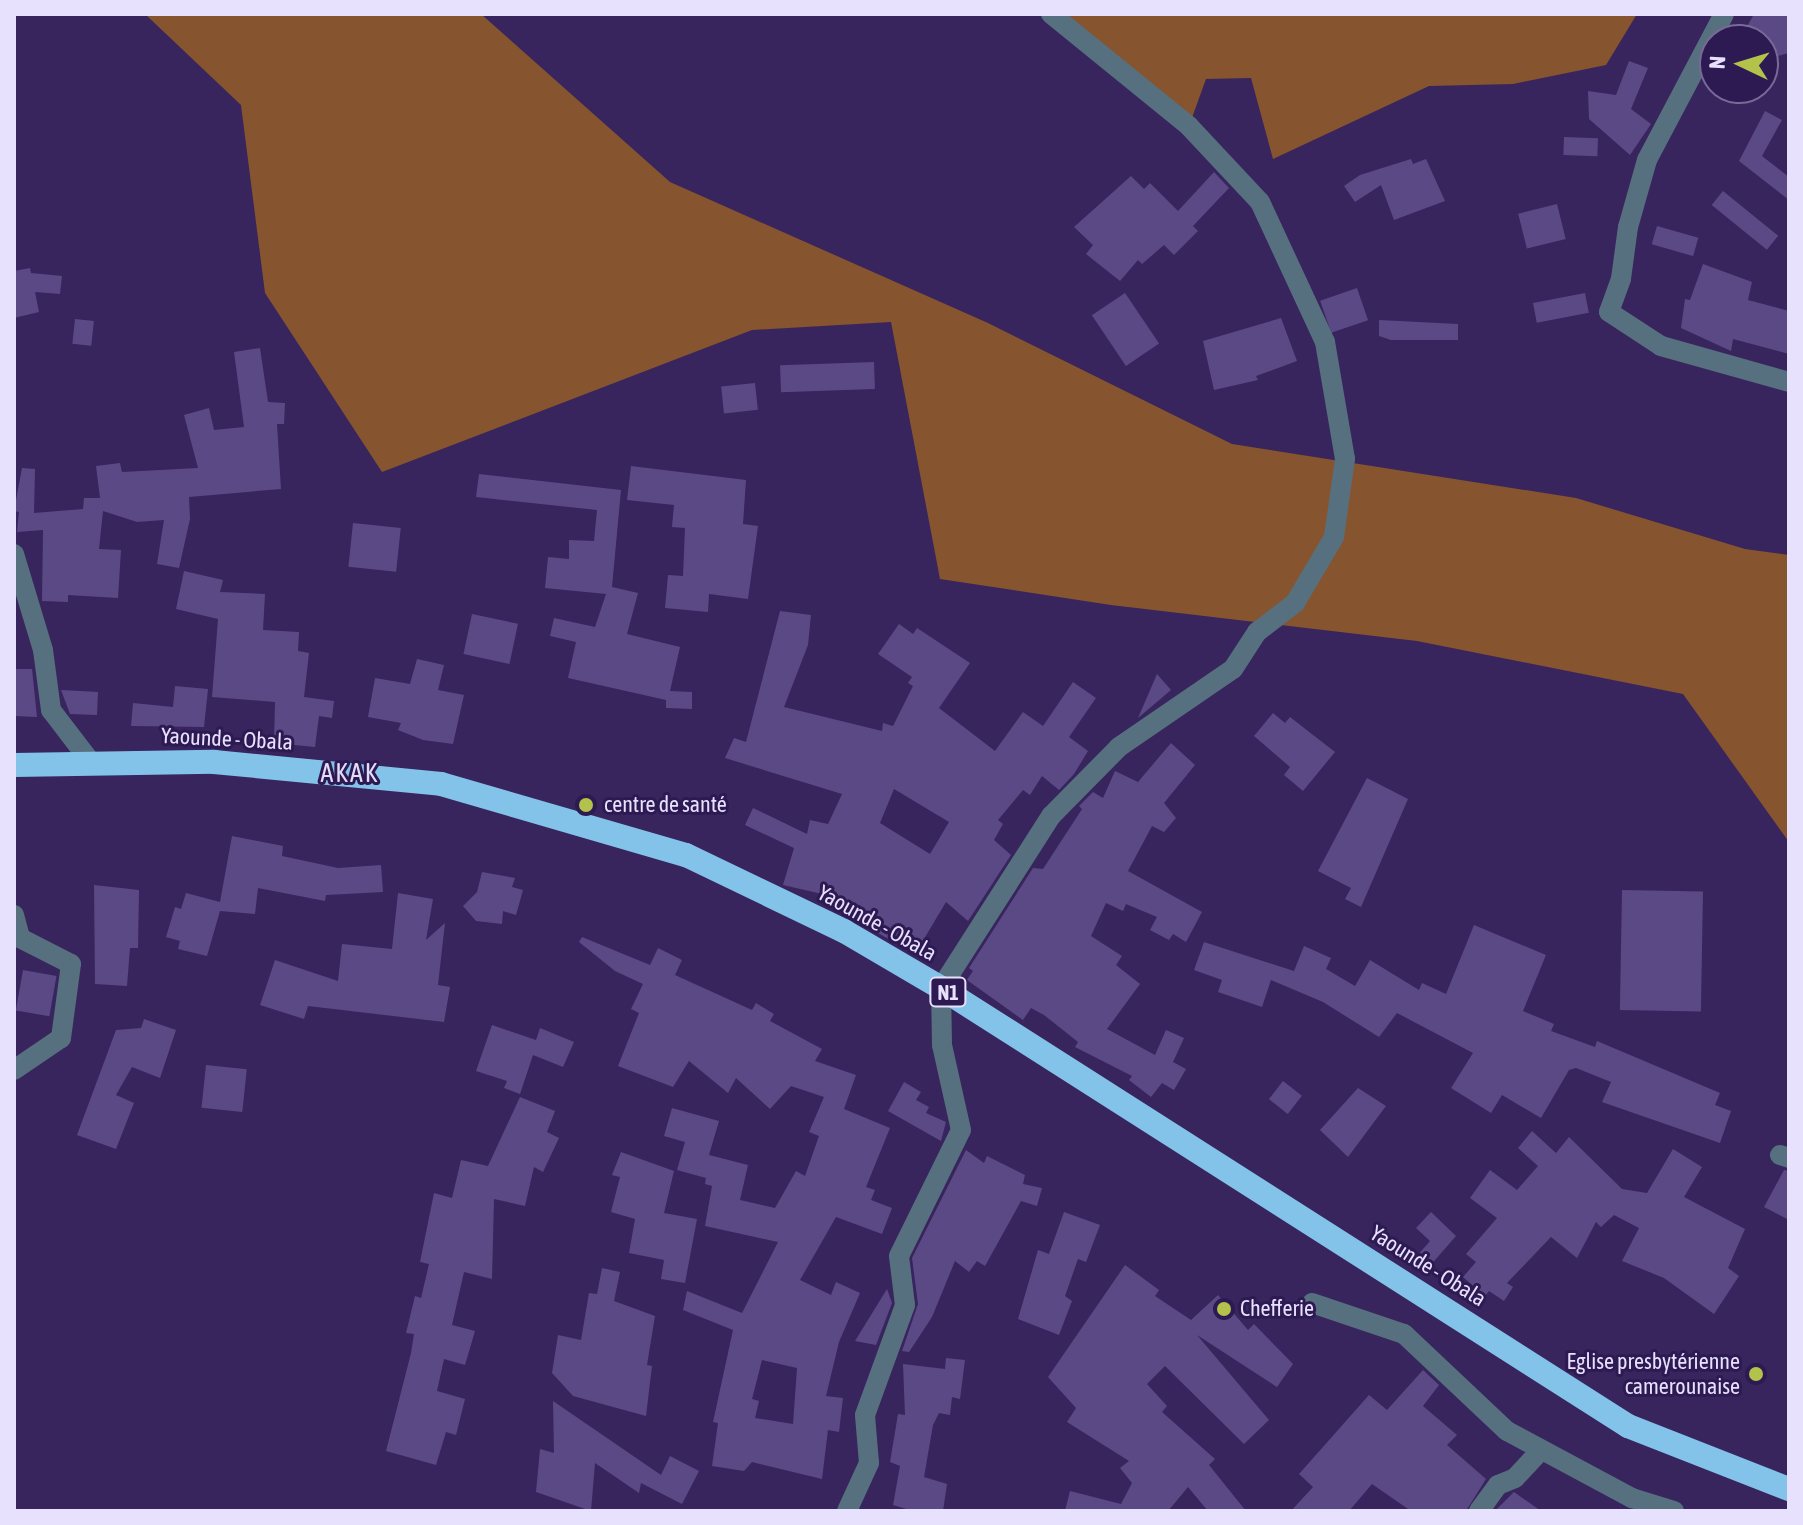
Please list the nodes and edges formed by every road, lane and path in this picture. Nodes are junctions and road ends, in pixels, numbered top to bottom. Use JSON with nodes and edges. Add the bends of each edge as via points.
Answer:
{"nodes":[{"id":1,"x":1051,"y":14,"type":"edge"},
{"id":2,"x":1724,"y":14,"type":"edge"},
{"id":3,"x":1789,"y":382,"type":"edge"},
{"id":4,"x":14,"y":554,"type":"edge"},
{"id":5,"x":90,"y":761,"type":"junction"},
{"id":6,"x":14,"y":765,"type":"edge"},
{"id":7,"x":14,"y":915,"type":"edge"},
{"id":8,"x":941,"y":988,"type":"junction"},
{"id":9,"x":14,"y":1070,"type":"edge"},
{"id":10,"x":1312,"y":1303,"type":"dead end"},
{"id":11,"x":1540,"y":1451,"type":"junction"},
{"id":12,"x":1789,"y":1489,"type":"edge"},
{"id":13,"x":847,"y":1511,"type":"edge"},
{"id":14,"x":1479,"y":1511,"type":"edge"},
{"id":15,"x":1674,"y":1511,"type":"edge"}],
"edges":[{"from":1,"to":8,"type":"street","via":[[1189,126],[1260,202],[1325,342],[1345,459],[1334,537],[1295,603],[1257,632],[1233,669],[1119,747],[1051,816]]},
{"from":2,"to":3,"type":"street","via":[[1647,160],[1609,312],[1661,346]]},
{"from":4,"to":5,"type":"street","via":[[43,650],[51,710]]},
{"from":5,"to":6,"type":"highway","name":"Yaounde - Obala","number":"N1"},
{"from":5,"to":8,"type":"highway","name":"Yaounde - Obala","number":"N1","via":[[214,762],[365,775],[441,784],[535,808],[686,855],[844,931]]},
{"from":7,"to":9,"type":"street","via":[[20,938],[71,964],[61,1038]]},
{"from":8,"to":12,"type":"highway","name":"Yaounde - Obala","number":"N1","via":[[1628,1426]]},
{"from":8,"to":13,"type":"street","via":[[942,1045],[961,1130],[899,1256],[905,1305],[865,1415],[869,1463]]},
{"from":10,"to":11,"type":"street","via":[[1404,1334],[1507,1431]]},
{"from":11,"to":14,"type":"street","via":[[1515,1478],[1498,1485]]},
{"from":11,"to":15,"type":"street","via":[[1632,1498]]}]}
